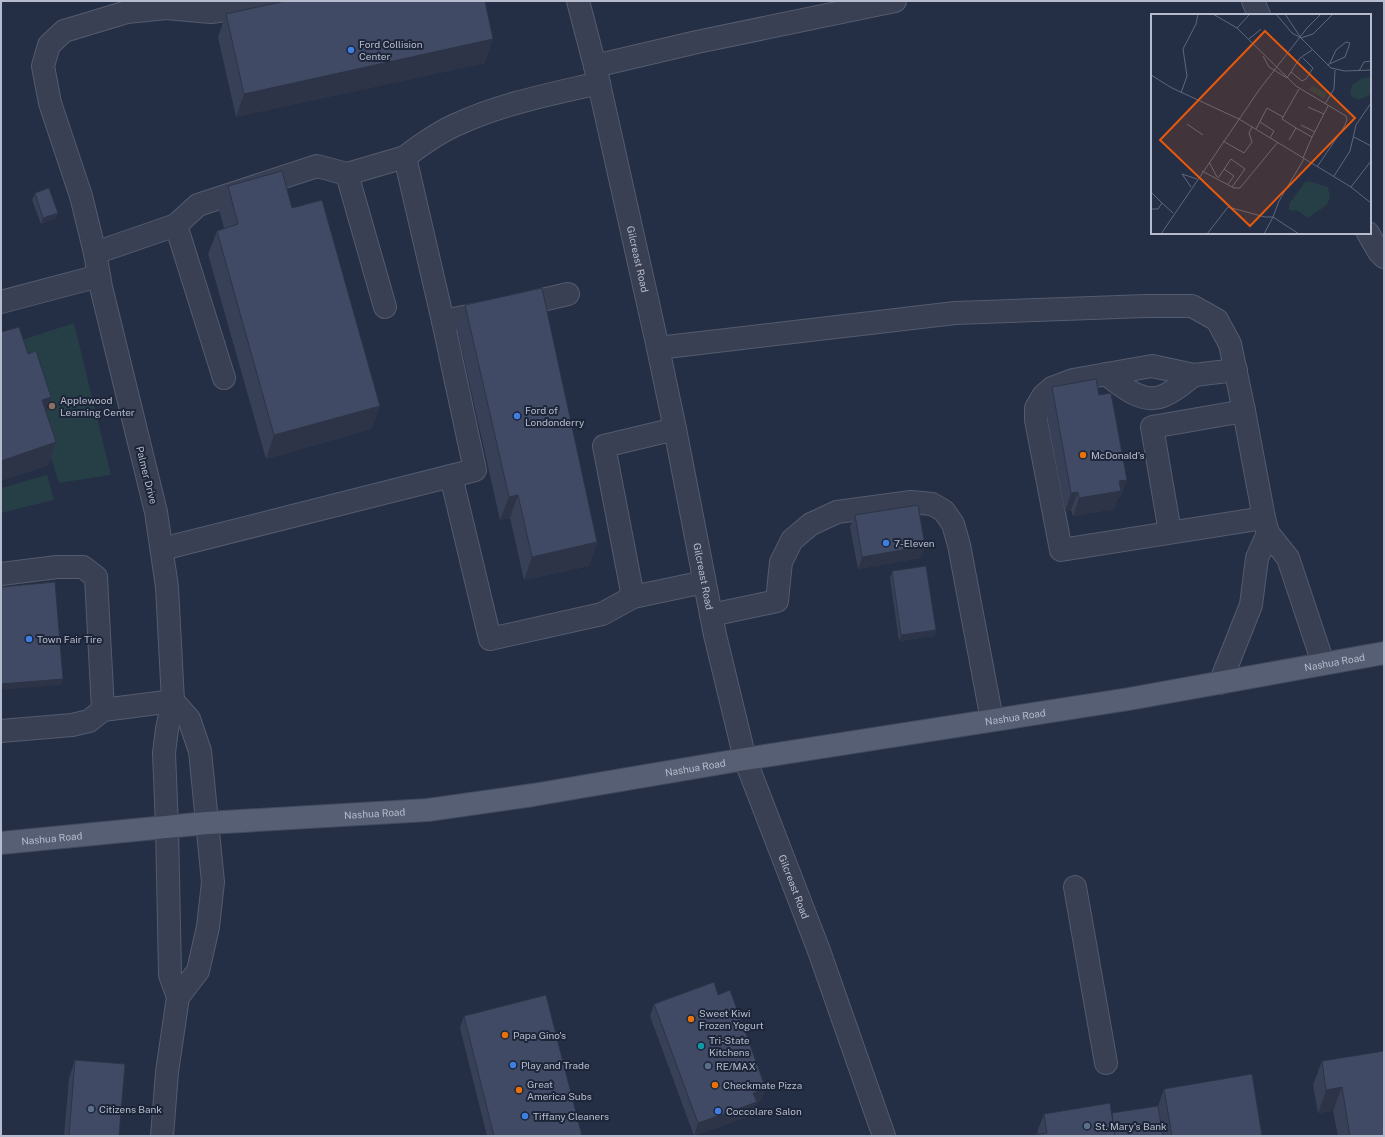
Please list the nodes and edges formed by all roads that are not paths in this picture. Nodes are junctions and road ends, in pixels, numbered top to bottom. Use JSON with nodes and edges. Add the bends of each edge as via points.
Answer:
{"nodes":[{"id":1,"x":278,"y":1,"type":"edge"},
{"id":2,"x":578,"y":1,"type":"edge"},
{"id":3,"x":895,"y":1,"type":"edge"},
{"id":4,"x":1252,"y":1,"type":"edge"},
{"id":5,"x":1258,"y":14,"type":"edge"},
{"id":6,"x":597,"y":74,"type":"junction"},
{"id":7,"x":405,"y":157,"type":"junction"},
{"id":8,"x":348,"y":174,"type":"junction"},
{"id":9,"x":176,"y":225,"type":"junction"},
{"id":10,"x":1369,"y":234,"type":"edge"},
{"id":11,"x":95,"y":253,"type":"junction"},
{"id":12,"x":1384,"y":257,"type":"edge"},
{"id":13,"x":99,"y":276,"type":"junction"},
{"id":14,"x":568,"y":294,"type":"dead end"},
{"id":15,"x":1,"y":302,"type":"edge"},
{"id":16,"x":385,"y":307,"type":"dead end"},
{"id":17,"x":443,"y":321,"type":"junction"},
{"id":18,"x":658,"y":348,"type":"junction"},
{"id":19,"x":1236,"y":370,"type":"junction"},
{"id":20,"x":1106,"y":374,"type":"junction"},
{"id":21,"x":1194,"y":375,"type":"junction"},
{"id":22,"x":224,"y":378,"type":"dead end"},
{"id":23,"x":1244,"y":411,"type":"junction"},
{"id":24,"x":675,"y":429,"type":"junction"},
{"id":25,"x":451,"y":476,"type":"junction"},
{"id":26,"x":1266,"y":526,"type":"junction"},
{"id":27,"x":1170,"y":532,"type":"junction"},
{"id":28,"x":162,"y":549,"type":"junction"},
{"id":29,"x":1,"y":574,"type":"edge"},
{"id":30,"x":704,"y":582,"type":"junction"},
{"id":31,"x":633,"y":597,"type":"junction"},
{"id":32,"x":711,"y":615,"type":"junction"},
{"id":33,"x":1384,"y":653,"type":"edge"},
{"id":34,"x":1323,"y":663,"type":"junction"},
{"id":35,"x":1220,"y":683,"type":"junction"},
{"id":36,"x":173,"y":701,"type":"junction"},
{"id":37,"x":103,"y":710,"type":"junction"},
{"id":38,"x":992,"y":720,"type":"junction"},
{"id":39,"x":1,"y":731,"type":"edge"},
{"id":40,"x":745,"y":759,"type":"junction"},
{"id":41,"x":207,"y":823,"type":"junction"},
{"id":42,"x":167,"y":826,"type":"junction"},
{"id":43,"x":1,"y":843,"type":"edge"},
{"id":44,"x":1075,"y":887,"type":"dead end"},
{"id":45,"x":178,"y":997,"type":"junction"},
{"id":46,"x":1106,"y":1063,"type":"dead end"},
{"id":47,"x":162,"y":1136,"type":"edge"},
{"id":48,"x":884,"y":1136,"type":"edge"}],
"edges":[{"from":1,"to":11,"type":"street","name":"Palmer Drive","via":[[211,12],[166,8],[127,12],[64,30],[49,45],[43,66],[50,103],[81,196]]},
{"from":2,"to":6,"type":"street","name":"Gilcreast Road"},
{"from":3,"to":6,"type":"street","via":[[705,40]]},
{"from":4,"to":5,"type":"street"},
{"from":6,"to":7,"type":"street","via":[[458,123]]},
{"from":6,"to":18,"type":"street","name":"Gilcreast Road"},
{"from":7,"to":8,"type":"street"},
{"from":7,"to":17,"type":"street"},
{"from":8,"to":9,"type":"street","via":[[317,166],[198,205]]},
{"from":8,"to":16,"type":"street"},
{"from":9,"to":11,"type":"street"},
{"from":9,"to":22,"type":"street"},
{"from":10,"to":12,"type":"street"},
{"from":11,"to":13,"type":"street","name":"Palmer Drive"},
{"from":13,"to":15,"type":"street"},
{"from":13,"to":28,"type":"street","name":"Palmer Drive","via":[[156,512]]},
{"from":14,"to":17,"type":"street"},
{"from":17,"to":25,"type":"street","via":[[475,470]]},
{"from":18,"to":19,"type":"street","via":[[954,313],[1192,306],[1217,320],[1230,344]]},
{"from":18,"to":24,"type":"street","name":"Gilcreast Road"},
{"from":19,"to":21,"type":"street"},
{"from":19,"to":23,"type":"street"},
{"from":20,"to":21,"type":"street","via":[[1152,366]]},
{"from":20,"to":21,"type":"street","via":[[1135,394],[1149,399],[1161,397]]},
{"from":20,"to":27,"type":"street","via":[[1073,380],[1052,388],[1043,396],[1036,408],[1036,420],[1061,550]]},
{"from":23,"to":26,"type":"street"},
{"from":23,"to":27,"type":"street","via":[[1152,427]]},
{"from":24,"to":30,"type":"street","name":"Gilcreast Road"},
{"from":24,"to":31,"type":"street","via":[[604,446]]},
{"from":25,"to":28,"type":"street"},
{"from":25,"to":31,"type":"street","via":[[490,639],[602,614]]},
{"from":26,"to":27,"type":"street"},
{"from":26,"to":34,"type":"street","via":[[1288,558]]},
{"from":26,"to":35,"type":"street","via":[[1256,558],[1252,606]]},
{"from":28,"to":36,"type":"street","name":"Palmer Drive","via":[[167,587]]},
{"from":29,"to":37,"type":"street","via":[[57,567],[83,567],[96,577]]},
{"from":30,"to":31,"type":"street"},
{"from":30,"to":32,"type":"street","name":"Gilcreast Road"},
{"from":32,"to":38,"type":"street","via":[[776,600],[781,562],[792,540],[811,524],[837,512],[911,502],[932,504],[944,511],[953,524]]},
{"from":32,"to":40,"type":"street","name":"Gilcreast Road"},
{"from":33,"to":34,"type":"main road","name":"Nashua Road"},
{"from":34,"to":35,"type":"main road","name":"Nashua Road"},
{"from":35,"to":38,"type":"main road","name":"Nashua Road"},
{"from":36,"to":37,"type":"street"},
{"from":36,"to":41,"type":"street","via":[[189,719],[200,751]]},
{"from":36,"to":42,"type":"street","name":"Palmer Drive","via":[[164,753]]},
{"from":37,"to":39,"type":"street","via":[[89,721],[72,725]]},
{"from":38,"to":40,"type":"main road","name":"Nashua Road"},
{"from":40,"to":41,"type":"main road","name":"Nashua Road","via":[[428,810]]},
{"from":40,"to":48,"type":"street","name":"Gilcreast Road","via":[[818,948]]},
{"from":41,"to":42,"type":"main road","name":"Nashua Road"},
{"from":41,"to":45,"type":"street","via":[[213,882],[208,927],[198,971]]},
{"from":42,"to":43,"type":"main road","name":"Nashua Road"},
{"from":42,"to":45,"type":"street","name":"Palmer Drive","via":[[170,975]]},
{"from":44,"to":46,"type":"street"},
{"from":45,"to":47,"type":"street"}]}
